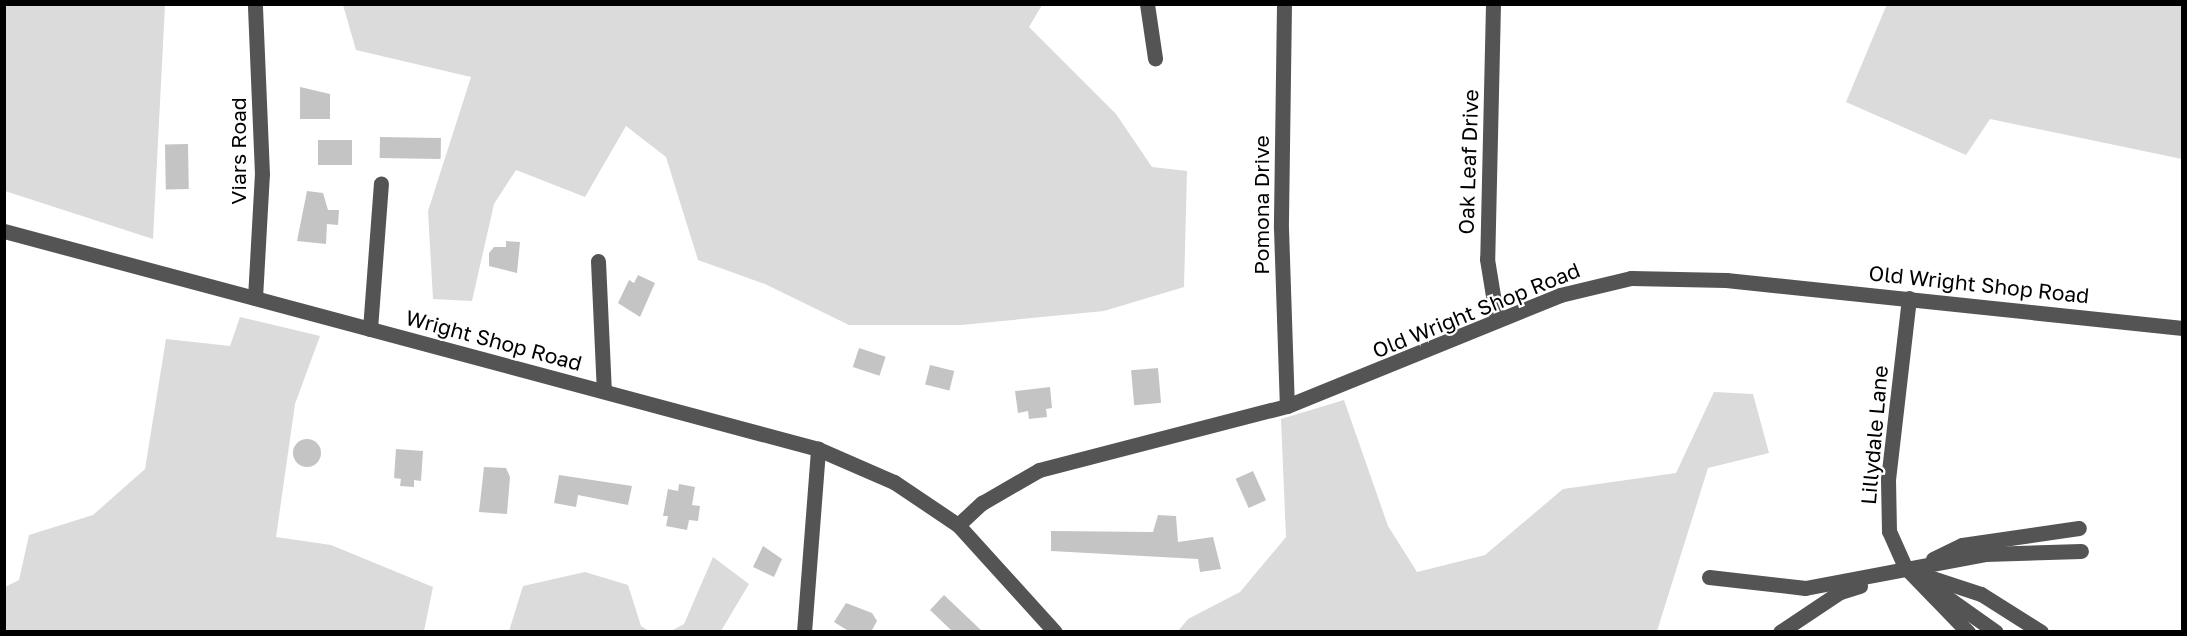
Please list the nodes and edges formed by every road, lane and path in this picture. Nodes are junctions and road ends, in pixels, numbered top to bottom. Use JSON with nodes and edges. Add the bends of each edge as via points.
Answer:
{"nodes":[{"id":1,"x":255,"y":4,"type":"edge"},
{"id":2,"x":1147,"y":4,"type":"edge"},
{"id":3,"x":1284,"y":4,"type":"edge"},
{"id":4,"x":1493,"y":4,"type":"edge"},
{"id":5,"x":1155,"y":58,"type":"dead end"},
{"id":6,"x":381,"y":183,"type":"dead end"},
{"id":7,"x":4,"y":231,"type":"edge"},
{"id":8,"x":598,"y":261,"type":"dead end"},
{"id":9,"x":255,"y":298,"type":"junction"},
{"id":10,"x":1909,"y":298,"type":"junction"},
{"id":11,"x":1497,"y":320,"type":"junction"},
{"id":12,"x":370,"y":328,"type":"junction"},
{"id":13,"x":2182,"y":328,"type":"edge"},
{"id":14,"x":604,"y":391,"type":"junction"},
{"id":15,"x":1287,"y":406,"type":"junction"},
{"id":16,"x":818,"y":449,"type":"junction"},
{"id":17,"x":958,"y":525,"type":"junction"},
{"id":18,"x":2079,"y":528,"type":"dead end"},
{"id":19,"x":2081,"y":551,"type":"dead end"},
{"id":20,"x":1908,"y":570,"type":"junction"},
{"id":21,"x":1708,"y":577,"type":"dead end"},
{"id":22,"x":804,"y":632,"type":"edge"},
{"id":23,"x":1055,"y":632,"type":"edge"},
{"id":24,"x":1780,"y":632,"type":"edge"},
{"id":25,"x":1968,"y":632,"type":"edge"},
{"id":26,"x":1996,"y":632,"type":"edge"},
{"id":27,"x":2041,"y":632,"type":"edge"}],
"edges":[{"from":1,"to":9,"type":"street","name":"Viars Road","via":[[262,174]]},
{"from":2,"to":5,"type":"street"},
{"from":3,"to":15,"type":"street","name":"Pomona Drive","via":[[1281,228]]},
{"from":4,"to":11,"type":"street","name":"Oak Leaf Drive","via":[[1486,259]]},
{"from":6,"to":12,"type":"street"},
{"from":7,"to":9,"type":"street","name":"Wright Shop Road"},
{"from":8,"to":14,"type":"street"},
{"from":9,"to":12,"type":"street","name":"Wright Shop Road"},
{"from":10,"to":11,"type":"street","name":"Old Wright Shop Road","via":[[1726,280],[1631,278],[1560,295]]},
{"from":10,"to":13,"type":"street","name":"Old Wright Shop Road"},
{"from":10,"to":20,"type":"street","name":"Lillydale Lane","via":[[1887,511],[1894,549]]},
{"from":11,"to":15,"type":"street","name":"Old Wright Shop Road"},
{"from":12,"to":14,"type":"street","name":"Wright Shop Road"},
{"from":14,"to":16,"type":"street","name":"Wright Shop Road"},
{"from":15,"to":17,"type":"street","name":"Old Wright Shop Road","via":[[1039,470],[982,503]]},
{"from":16,"to":17,"type":"street","name":"Wright Shop Road","via":[[894,482]]},
{"from":16,"to":22,"type":"street"},
{"from":17,"to":23,"type":"street","name":"Wright Shop Road"},
{"from":18,"to":20,"type":"street","via":[[1962,545]]},
{"from":19,"to":20,"type":"street","via":[[1985,554]]},
{"from":20,"to":21,"type":"street","via":[[1783,589]]},
{"from":20,"to":24,"type":"street","via":[[1840,592]]},
{"from":20,"to":25,"type":"street"},
{"from":20,"to":26,"type":"street"},
{"from":20,"to":27,"type":"street","via":[[1981,594]]}]}
